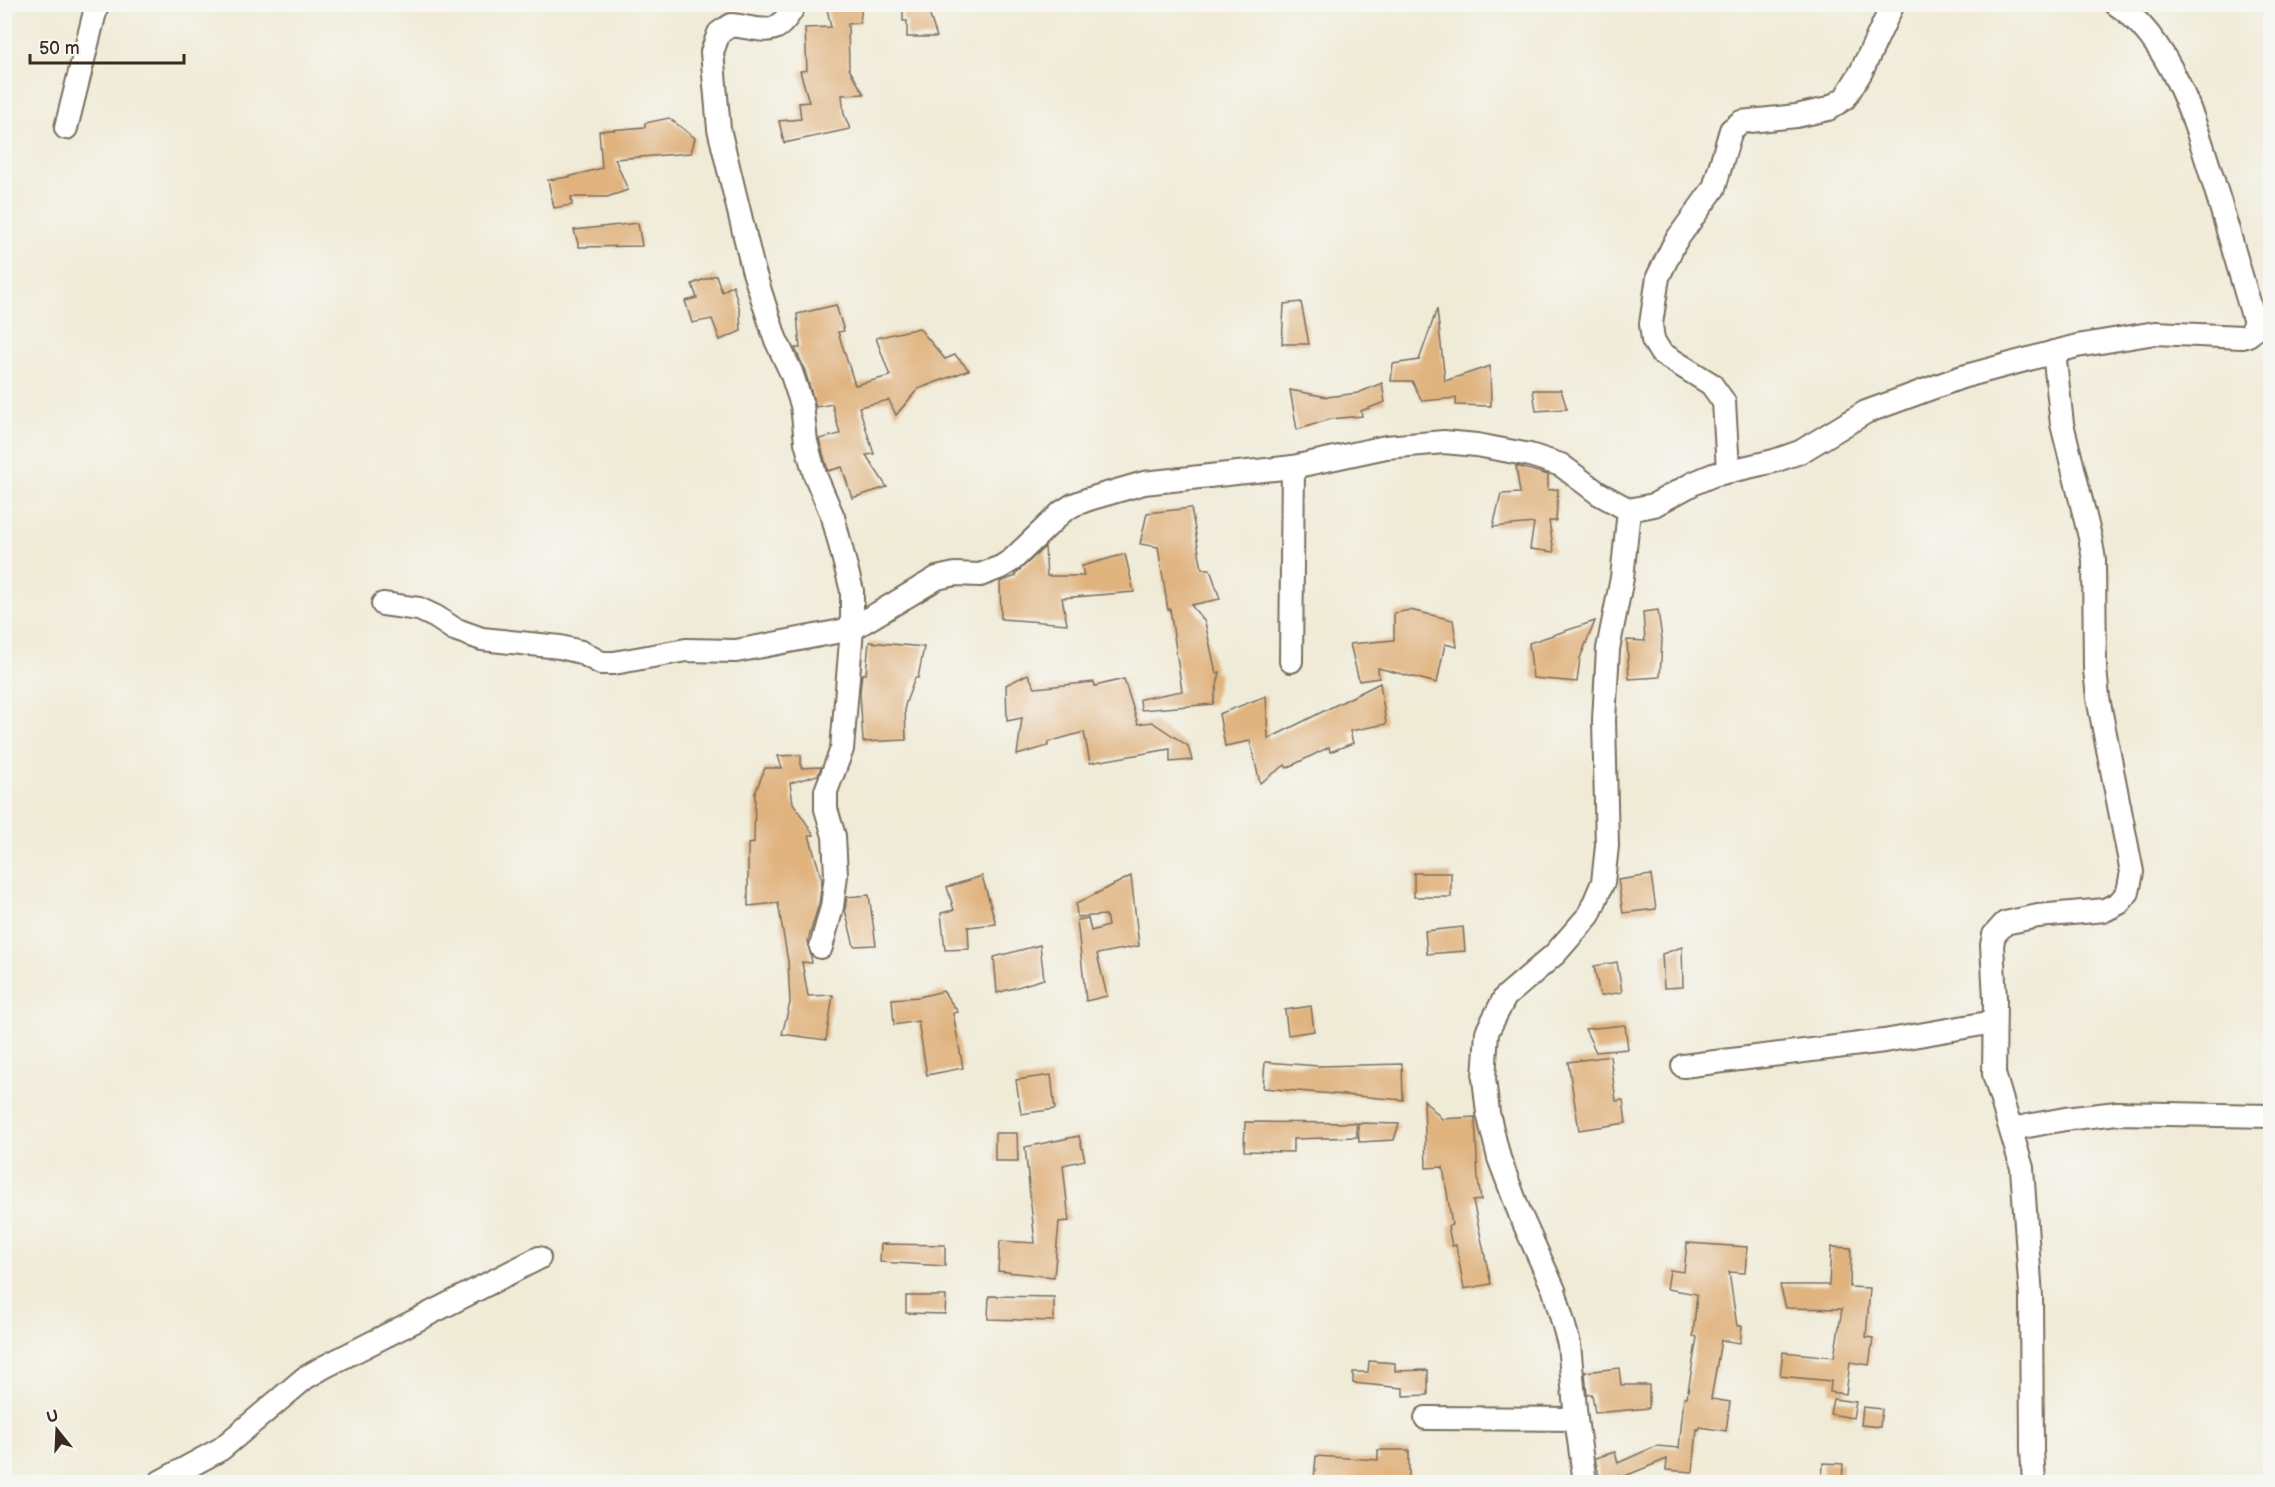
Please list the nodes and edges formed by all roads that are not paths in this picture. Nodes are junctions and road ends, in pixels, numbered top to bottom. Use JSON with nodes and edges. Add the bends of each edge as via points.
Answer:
{"nodes":[{"id":1,"x":97,"y":4,"type":"edge"},
{"id":2,"x":795,"y":4,"type":"edge"},
{"id":3,"x":1893,"y":4,"type":"edge"},
{"id":4,"x":2116,"y":4,"type":"edge"},
{"id":5,"x":66,"y":128,"type":"dead end"},
{"id":6,"x":2054,"y":352,"type":"junction"},
{"id":7,"x":1293,"y":467,"type":"junction"},
{"id":8,"x":1728,"y":470,"type":"junction"},
{"id":9,"x":1629,"y":510,"type":"junction"},
{"id":10,"x":383,"y":604,"type":"dead end"},
{"id":11,"x":852,"y":629,"type":"junction"},
{"id":12,"x":1291,"y":661,"type":"dead end"},
{"id":13,"x":821,"y":946,"type":"dead end"},
{"id":14,"x":1994,"y":1022,"type":"junction"},
{"id":15,"x":1683,"y":1066,"type":"dead end"},
{"id":16,"x":2271,"y":1116,"type":"edge"},
{"id":17,"x":2012,"y":1129,"type":"junction"},
{"id":18,"x":539,"y":1258,"type":"dead end"},
{"id":19,"x":1426,"y":1418,"type":"dead end"},
{"id":20,"x":1576,"y":1419,"type":"junction"},
{"id":21,"x":160,"y":1482,"type":"edge"},
{"id":22,"x":1585,"y":1482,"type":"edge"},
{"id":23,"x":2034,"y":1482,"type":"edge"}],
"edges":[{"from":1,"to":5,"type":"street"},
{"from":2,"to":11,"type":"street","via":[[783,24],[774,30],[731,25],[719,33],[712,52],[718,118],[753,269],[802,405],[815,475],[844,554],[852,591]]},
{"from":3,"to":8,"type":"street","via":[[1845,98],[1828,109],[1742,122],[1731,130],[1714,188],[1675,243],[1658,277],[1651,324],[1653,340],[1661,353],[1712,384],[1724,402]]},
{"from":4,"to":6,"type":"street","via":[[2161,51],[2186,102],[2202,143],[2254,330],[2242,337],[2155,333]]},
{"from":6,"to":8,"type":"street","via":[[1940,385],[1866,412],[1800,452]]},
{"from":6,"to":14,"type":"street","via":[[2062,424],[2091,537],[2098,698],[2132,872],[2128,892],[2119,903],[2105,910],[2005,923],[1994,935],[1992,945]]},
{"from":7,"to":9,"type":"street","via":[[1386,447],[1444,442],[1477,445],[1561,465]]},
{"from":7,"to":11,"type":"street","via":[[1144,483],[1072,505],[1001,567],[980,574],[937,578]]},
{"from":7,"to":12,"type":"street"},
{"from":8,"to":9,"type":"street","via":[[1654,505]]},
{"from":9,"to":20,"type":"street","via":[[1622,578],[1608,649],[1604,720],[1607,846],[1603,882],[1589,915],[1555,954],[1505,997],[1487,1032],[1484,1078],[1499,1158],[1554,1290],[1569,1344]]},
{"from":10,"to":11,"type":"street","via":[[419,609],[454,629],[482,639],[560,647],[601,663],[686,650],[736,651]]},
{"from":11,"to":13,"type":"street","via":[[842,749],[826,791],[836,875]]},
{"from":14,"to":15,"type":"street","via":[[1884,1041]]},
{"from":14,"to":17,"type":"street","via":[[1994,1074]]},
{"from":16,"to":17,"type":"street","via":[[2117,1113]]},
{"from":17,"to":23,"type":"street","via":[[2022,1168],[2030,1274]]},
{"from":18,"to":21,"type":"street","via":[[305,1378],[221,1449]]},
{"from":19,"to":20,"type":"street"},
{"from":20,"to":22,"type":"street"}]}
